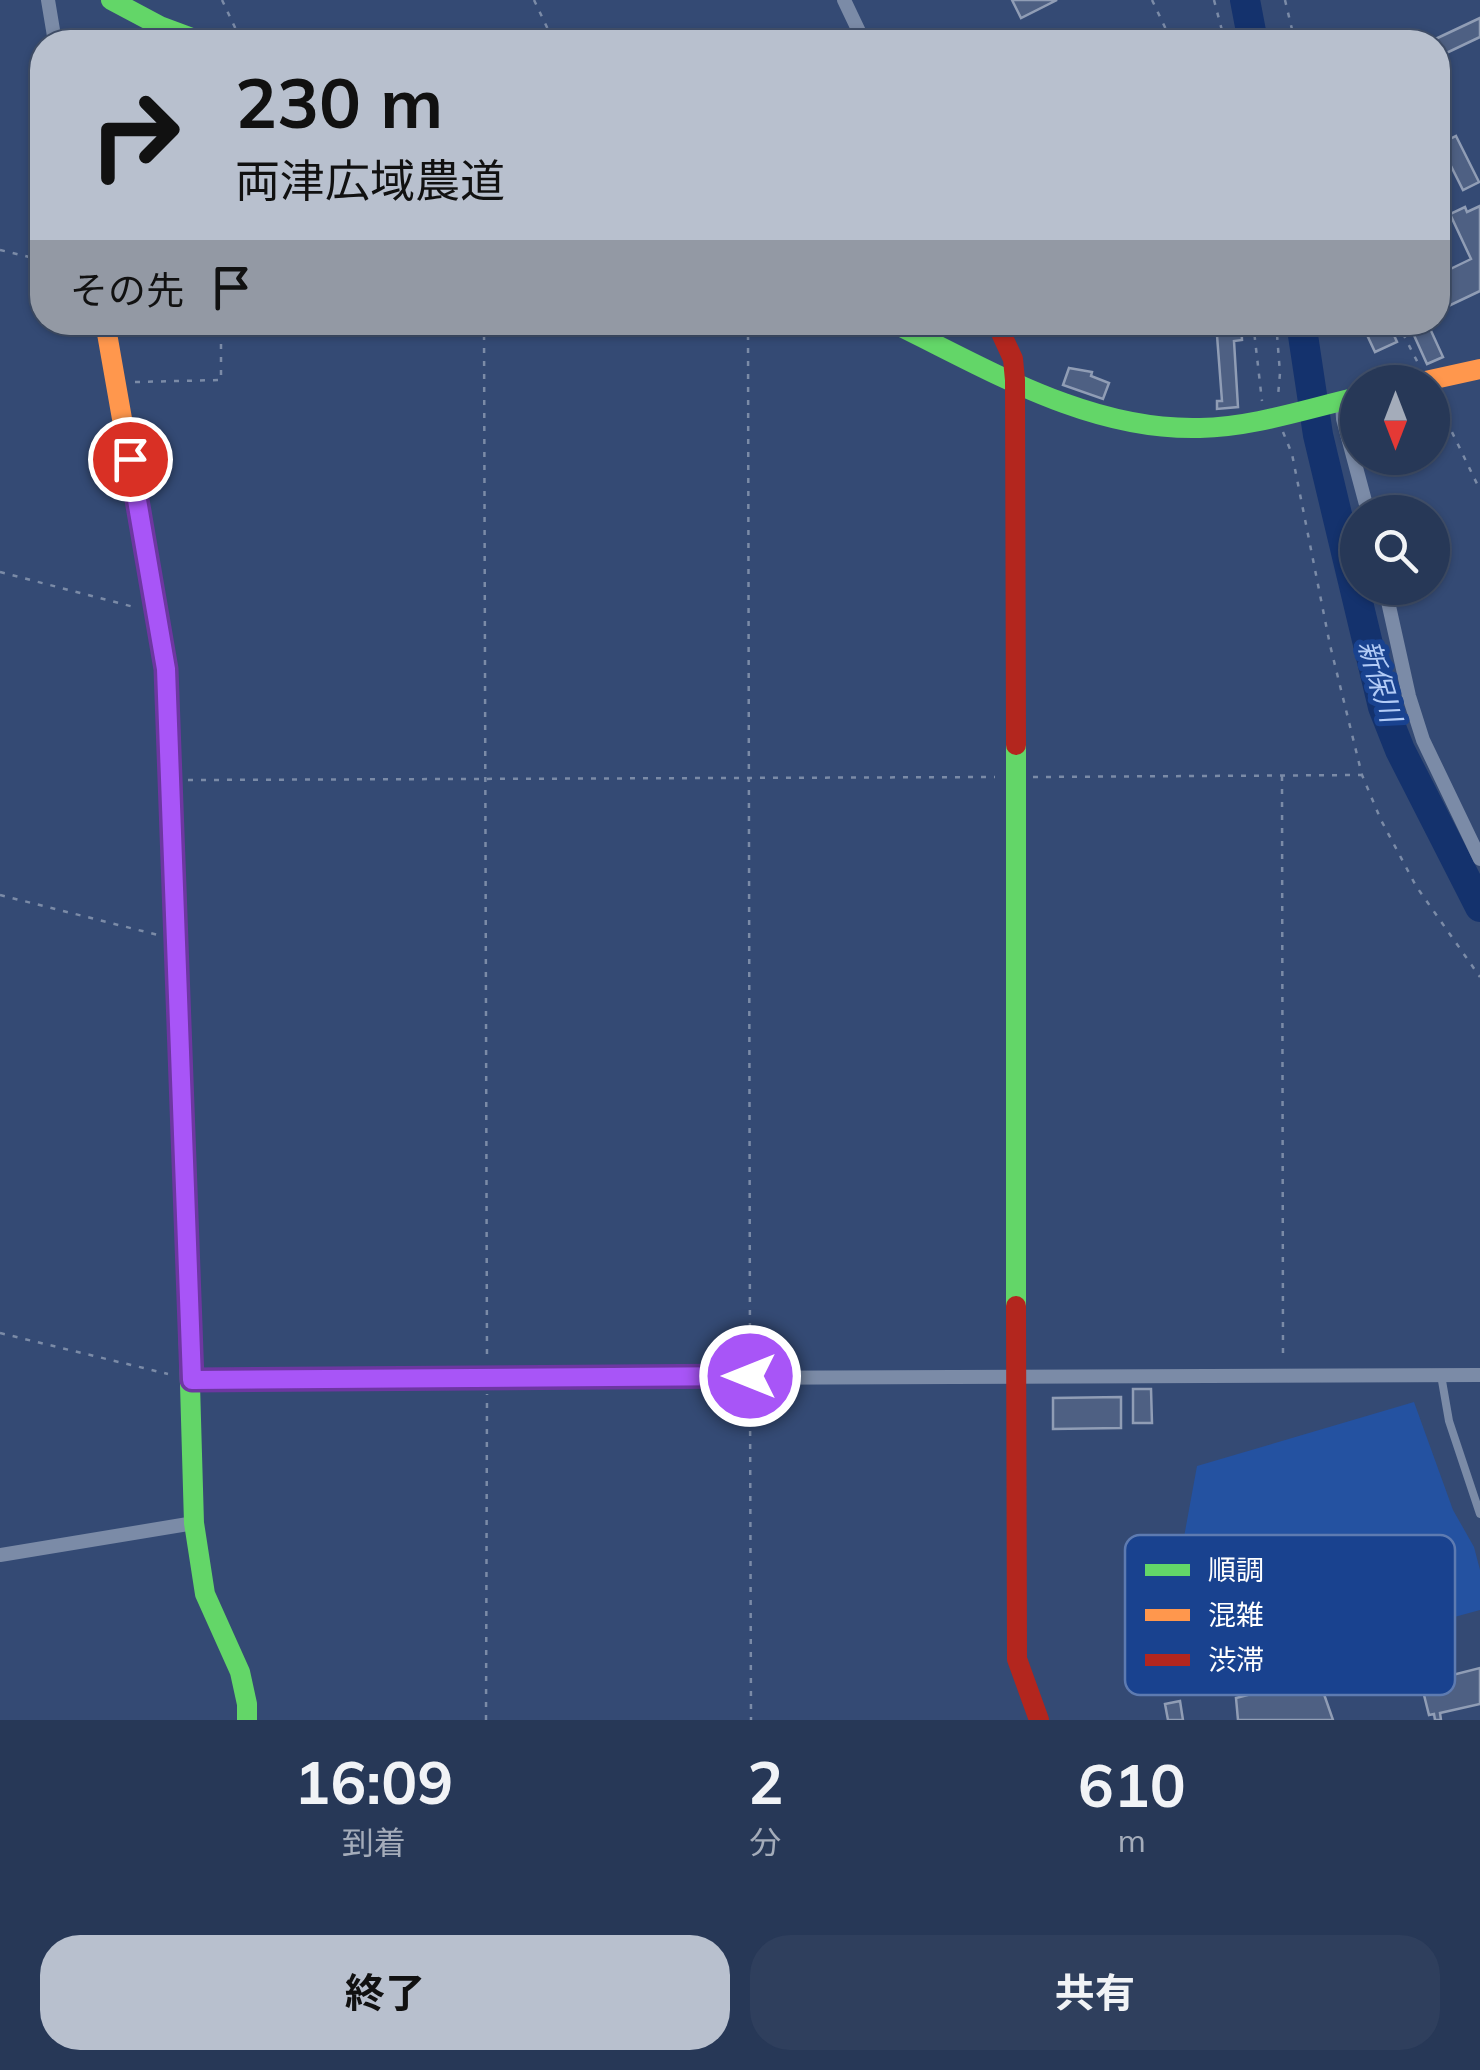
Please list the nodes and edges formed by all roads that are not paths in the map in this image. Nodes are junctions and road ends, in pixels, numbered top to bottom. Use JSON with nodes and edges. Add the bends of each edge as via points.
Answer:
{"nodes":[{"id":1,"x":48,"y":0,"type":"edge"},
{"id":2,"x":111,"y":0,"type":"edge"},
{"id":3,"x":844,"y":0,"type":"edge"},
{"id":4,"x":53,"y":30,"type":"edge"},
{"id":5,"x":171,"y":30,"type":"edge"},
{"id":6,"x":858,"y":30,"type":"edge"},
{"id":7,"x":107,"y":335,"type":"edge"},
{"id":8,"x":919,"y":335,"type":"edge"},
{"id":9,"x":1002,"y":335,"type":"edge"},
{"id":10,"x":1480,"y":370,"type":"edge"},
{"id":11,"x":1450,"y":378,"type":"edge"},
{"id":12,"x":1015,"y":380,"type":"junction"},
{"id":13,"x":1340,"y":400,"type":"edge"},
{"id":14,"x":1389,"y":605,"type":"edge"},
{"id":15,"x":1480,"y":859,"type":"edge"},
{"id":16,"x":1016,"y":1375,"type":"junction"},
{"id":17,"x":1442,"y":1375,"type":"junction"},
{"id":18,"x":1480,"y":1375,"type":"edge"},
{"id":19,"x":192,"y":1380,"type":"junction"},
{"id":20,"x":1480,"y":1514,"type":"edge"},
{"id":21,"x":194,"y":1523,"type":"junction"},
{"id":22,"x":0,"y":1555,"type":"edge"},
{"id":23,"x":253,"y":1715,"type":"edge"},
{"id":24,"x":1039,"y":1720,"type":"edge"}],
"edges":[{"from":1,"to":4,"type":"street"},
{"from":2,"to":5,"type":"street"},
{"from":3,"to":6,"type":"street"},
{"from":7,"to":19,"type":"street","via":[[166,669]]},
{"from":8,"to":12,"type":"street"},
{"from":9,"to":12,"type":"street"},
{"from":10,"to":11,"type":"street"},
{"from":12,"to":13,"type":"street","via":[[1139,426],[1201,428]]},
{"from":12,"to":16,"type":"street"},
{"from":14,"to":15,"type":"street","via":[[1423,740]]},
{"from":16,"to":17,"type":"street"},
{"from":16,"to":19,"type":"street"},
{"from":16,"to":24,"type":"street","via":[[1018,1659]]},
{"from":17,"to":18,"type":"street"},
{"from":17,"to":20,"type":"lane","via":[[1449,1422]]},
{"from":19,"to":21,"type":"street"},
{"from":21,"to":22,"type":"street"},
{"from":21,"to":23,"type":"street","via":[[205,1594]]}]}
